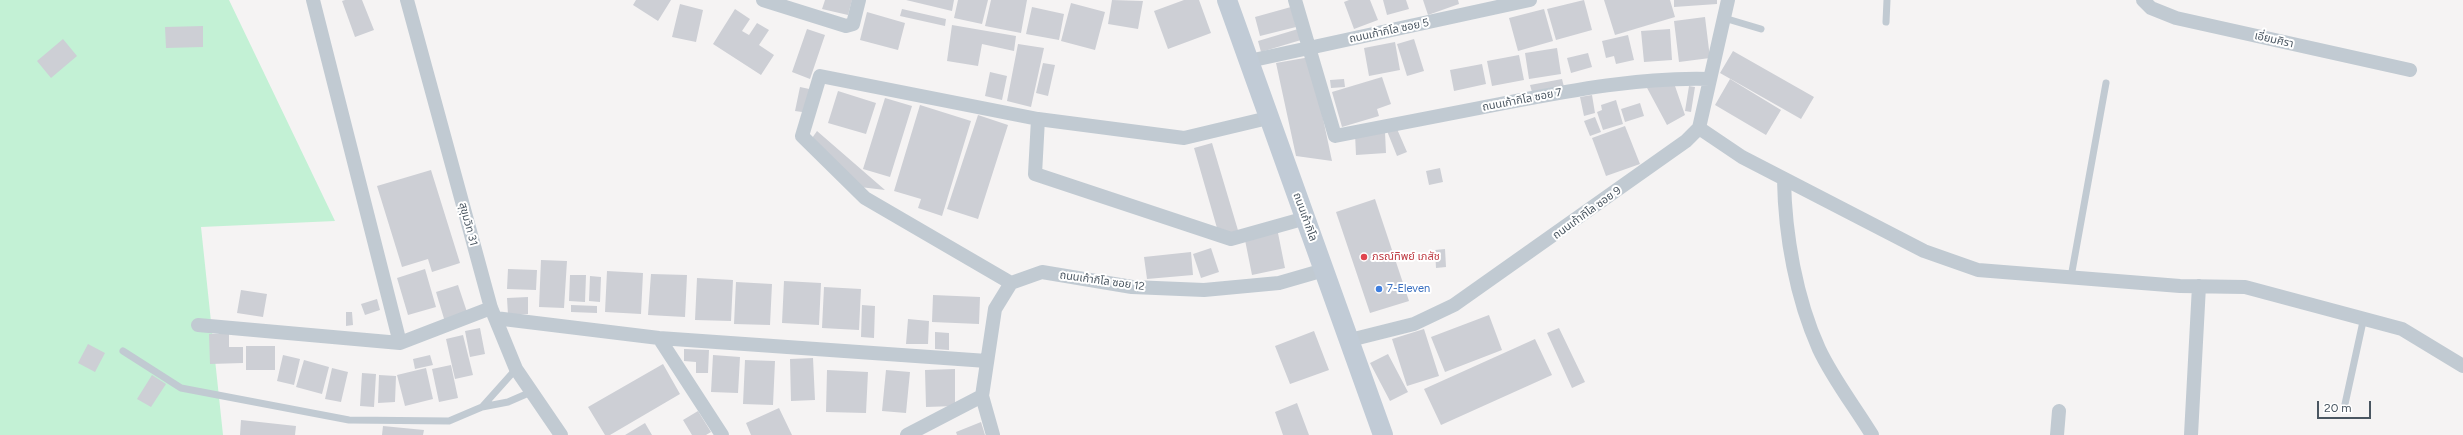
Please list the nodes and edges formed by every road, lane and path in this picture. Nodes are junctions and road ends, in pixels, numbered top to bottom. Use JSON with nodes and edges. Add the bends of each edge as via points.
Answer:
{"nodes":[{"id":1,"x":313,"y":0,"type":"edge"},
{"id":2,"x":407,"y":0,"type":"edge"},
{"id":3,"x":763,"y":0,"type":"edge"},
{"id":4,"x":859,"y":0,"type":"edge"},
{"id":5,"x":1227,"y":0,"type":"edge"},
{"id":6,"x":1295,"y":0,"type":"edge"},
{"id":7,"x":1530,"y":0,"type":"edge"},
{"id":8,"x":1728,"y":0,"type":"edge"},
{"id":9,"x":1888,"y":0,"type":"edge"},
{"id":10,"x":2149,"y":3,"type":"edge"},
{"id":11,"x":1724,"y":18,"type":"junction"},
{"id":12,"x":1886,"y":22,"type":"dead end"},
{"id":13,"x":1761,"y":29,"type":"dead end"},
{"id":14,"x":1310,"y":48,"type":"junction"},
{"id":15,"x":1249,"y":62,"type":"junction"},
{"id":16,"x":2410,"y":70,"type":"dead end"},
{"id":17,"x":1710,"y":79,"type":"junction"},
{"id":18,"x":2106,"y":83,"type":"dead end"},
{"id":19,"x":1268,"y":118,"type":"junction"},
{"id":20,"x":1038,"y":119,"type":"junction"},
{"id":21,"x":1699,"y":128,"type":"junction"},
{"id":22,"x":1784,"y":180,"type":"junction"},
{"id":23,"x":1306,"y":218,"type":"junction"},
{"id":24,"x":1324,"y":270,"type":"junction"},
{"id":25,"x":2071,"y":277,"type":"junction"},
{"id":26,"x":1011,"y":284,"type":"junction"},
{"id":27,"x":2199,"y":286,"type":"junction"},
{"id":28,"x":493,"y":313,"type":"junction"},
{"id":29,"x":2364,"y":317,"type":"junction"},
{"id":30,"x":198,"y":325,"type":"dead end"},
{"id":31,"x":659,"y":338,"type":"junction"},
{"id":32,"x":1350,"y":340,"type":"junction"},
{"id":33,"x":400,"y":343,"type":"junction"},
{"id":34,"x":123,"y":351,"type":"dead end"},
{"id":35,"x":987,"y":362,"type":"junction"},
{"id":36,"x":2460,"y":365,"type":"edge"},
{"id":37,"x":516,"y":369,"type":"junction"},
{"id":38,"x":531,"y":392,"type":"junction"},
{"id":39,"x":982,"y":396,"type":"junction"},
{"id":40,"x":2345,"y":404,"type":"dead end"},
{"id":41,"x":482,"y":408,"type":"junction"},
{"id":42,"x":2059,"y":411,"type":"dead end"},
{"id":43,"x":561,"y":435,"type":"edge"},
{"id":44,"x":722,"y":435,"type":"edge"},
{"id":45,"x":907,"y":435,"type":"edge"},
{"id":46,"x":993,"y":435,"type":"edge"},
{"id":47,"x":1383,"y":435,"type":"edge"},
{"id":48,"x":1872,"y":435,"type":"edge"},
{"id":49,"x":2057,"y":435,"type":"edge"},
{"id":50,"x":2191,"y":435,"type":"edge"}],
"edges":[{"from":1,"to":33,"type":"street"},
{"from":2,"to":28,"type":"street","name":"สุขุมวิท 31"},
{"from":3,"to":4,"type":"street","via":[[848,26],[853,24]]},
{"from":5,"to":15,"type":"main road","name":"ถนนเก้ากิโล"},
{"from":6,"to":14,"type":"street"},
{"from":7,"to":14,"type":"street","name":"ถนนเก้ากิโล ซอย 5"},
{"from":8,"to":11,"type":"street"},
{"from":9,"to":12,"type":"lane"},
{"from":10,"to":16,"type":"street","name":"เอี่ยมศิรา","via":[[2176,18]]},
{"from":11,"to":13,"type":"lane"},
{"from":11,"to":17,"type":"street"},
{"from":14,"to":15,"type":"street","name":"ถนนเก้ากิโล ซอย 5"},
{"from":14,"to":17,"type":"street","name":"ถนนเก้ากิโล ซอย 7","via":[[1335,136],[1551,94],[1675,78]]},
{"from":15,"to":19,"type":"main road","name":"ถนนเก้ากิโล"},
{"from":17,"to":21,"type":"street"},
{"from":18,"to":25,"type":"lane"},
{"from":19,"to":20,"type":"street","via":[[1184,138]]},
{"from":19,"to":23,"type":"main road","name":"ถนนเก้ากิโล"},
{"from":20,"to":23,"type":"street","via":[[1035,174],[1232,239]]},
{"from":20,"to":26,"type":"street","via":[[820,76],[802,136],[865,198]]},
{"from":21,"to":22,"type":"street","via":[[1742,157]]},
{"from":21,"to":32,"type":"street","name":"ถนนเก้ากิโล ซอย 9","via":[[1686,141],[1454,305],[1414,324]]},
{"from":22,"to":25,"type":"street","via":[[1807,189],[1924,251],[1978,270]]},
{"from":22,"to":48,"type":"street","via":[[1785,214],[1800,294],[1819,349]]},
{"from":23,"to":24,"type":"main road","name":"ถนนเก้ากิโล"},
{"from":24,"to":26,"type":"street","name":"ถนนเก้ากิโล ซอย 12","via":[[1279,283],[1204,290],[1132,287],[1042,272]]},
{"from":24,"to":32,"type":"main road","name":"ถนนเก้ากิโล"},
{"from":25,"to":27,"type":"street"},
{"from":26,"to":35,"type":"street","via":[[995,309]]},
{"from":27,"to":29,"type":"street","via":[[2245,287]]},
{"from":27,"to":50,"type":"street"},
{"from":28,"to":31,"type":"street"},
{"from":28,"to":33,"type":"street"},
{"from":28,"to":37,"type":"street","name":"สุขุมวิท 31"},
{"from":29,"to":36,"type":"street","via":[[2402,329]]},
{"from":29,"to":40,"type":"lane"},
{"from":30,"to":33,"type":"street"},
{"from":31,"to":35,"type":"street"},
{"from":31,"to":44,"type":"street"},
{"from":32,"to":47,"type":"main road","name":"ถนนเก้ากิโล"},
{"from":34,"to":41,"type":"lane","via":[[181,388],[349,420],[449,421]]},
{"from":35,"to":39,"type":"street"},
{"from":37,"to":38,"type":"street","name":"สุขุมวิท 31"},
{"from":37,"to":41,"type":"lane"},
{"from":38,"to":41,"type":"lane","via":[[508,402]]},
{"from":38,"to":43,"type":"street","name":"สุขุมวิท 31"},
{"from":39,"to":45,"type":"street"},
{"from":39,"to":46,"type":"street"},
{"from":42,"to":49,"type":"street"}]}
